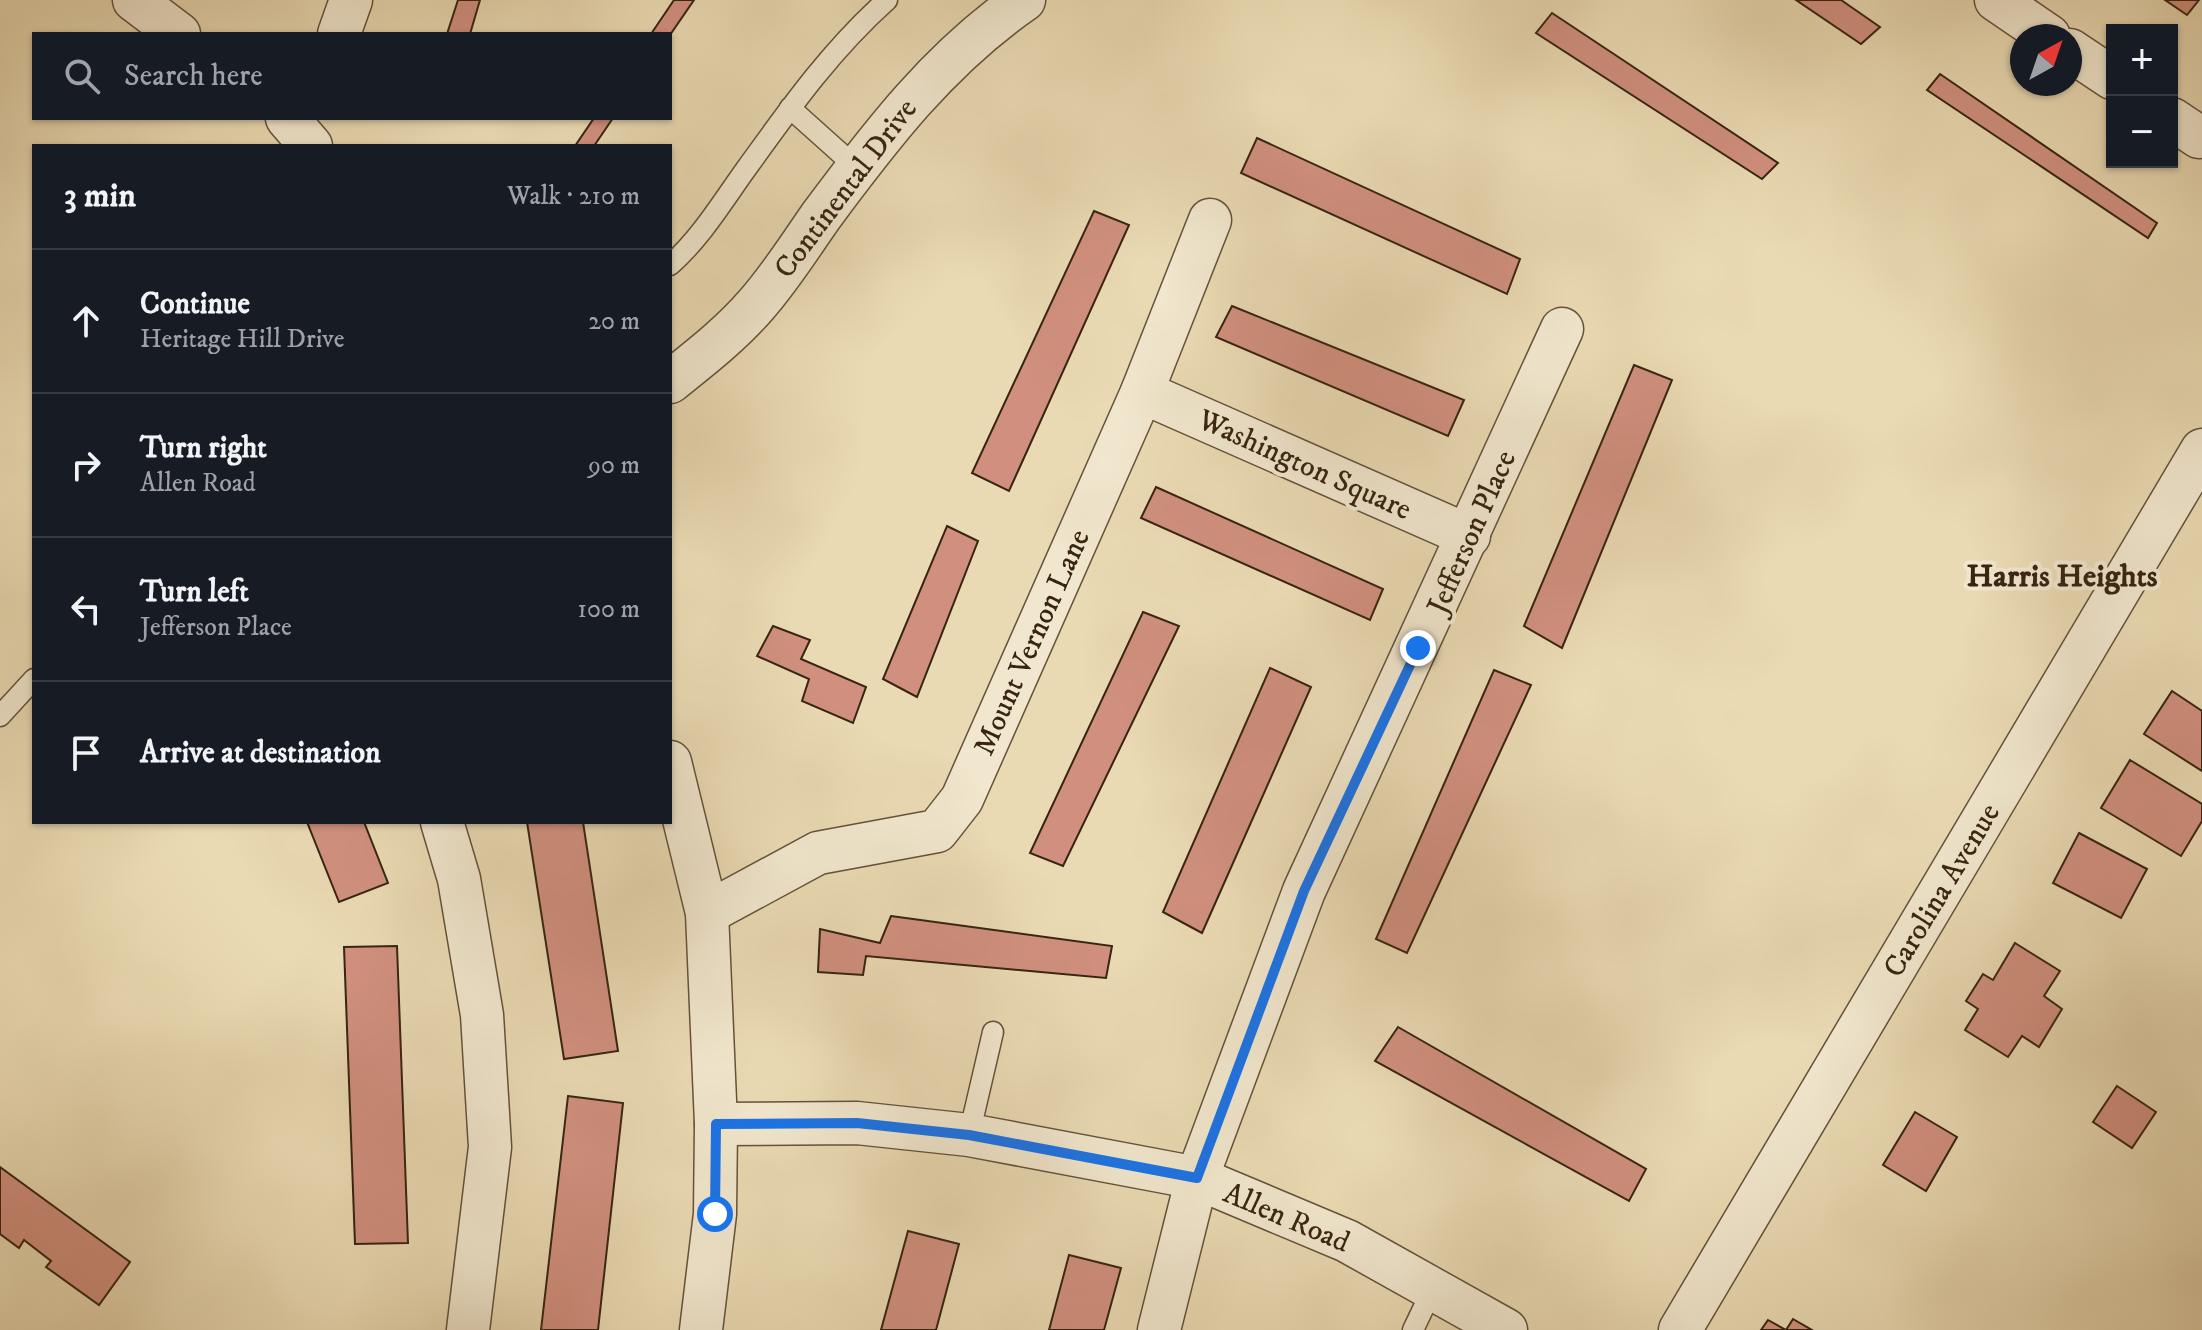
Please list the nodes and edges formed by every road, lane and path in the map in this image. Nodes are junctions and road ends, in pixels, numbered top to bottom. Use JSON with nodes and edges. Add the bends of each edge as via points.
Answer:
{"nodes":[{"id":1,"x":134,"y":0,"type":"edge"},
{"id":2,"x":351,"y":0,"type":"edge"},
{"id":3,"x":887,"y":0,"type":"edge"},
{"id":4,"x":1024,"y":0,"type":"edge"},
{"id":5,"x":1996,"y":0,"type":"edge"},
{"id":6,"x":2031,"y":24,"type":"edge"},
{"id":7,"x":176,"y":32,"type":"edge"},
{"id":8,"x":340,"y":32,"type":"edge"},
{"id":9,"x":2082,"y":58,"type":"edge"},
{"id":10,"x":2106,"y":74,"type":"edge"},
{"id":11,"x":790,"y":108,"type":"junction"},
{"id":12,"x":289,"y":120,"type":"edge"},
{"id":13,"x":309,"y":144,"type":"edge"},
{"id":14,"x":857,"y":168,"type":"junction"},
{"id":15,"x":1210,"y":220,"type":"dead end"},
{"id":16,"x":672,"y":263,"type":"edge"},
{"id":17,"x":1562,"y":329,"type":"dead end"},
{"id":18,"x":672,"y":380,"type":"edge"},
{"id":19,"x":1142,"y":392,"type":"junction"},
{"id":20,"x":2202,"y":450,"type":"edge"},
{"id":21,"x":1469,"y":536,"type":"junction"},
{"id":22,"x":32,"y":681,"type":"edge"},
{"id":23,"x":0,"y":716,"type":"edge"},
{"id":24,"x":672,"y":770,"type":"edge"},
{"id":25,"x":443,"y":824,"type":"edge"},
{"id":26,"x":707,"y":913,"type":"junction"},
{"id":27,"x":993,"y":1032,"type":"dead end"},
{"id":28,"x":716,"y":1124,"type":"junction"},
{"id":29,"x":969,"y":1135,"type":"junction"},
{"id":30,"x":1197,"y":1178,"type":"junction"},
{"id":31,"x":1433,"y":1288,"type":"junction"},
{"id":32,"x":468,"y":1330,"type":"edge"},
{"id":33,"x":701,"y":1330,"type":"edge"},
{"id":34,"x":1159,"y":1330,"type":"edge"},
{"id":35,"x":1413,"y":1330,"type":"edge"},
{"id":36,"x":1506,"y":1330,"type":"edge"},
{"id":37,"x":1680,"y":1330,"type":"edge"}],
"edges":[{"from":1,"to":7,"type":"street"},
{"from":2,"to":8,"type":"street"},
{"from":3,"to":11,"type":"lane","via":[[850,33]]},
{"from":4,"to":14,"type":"street","name":"Continental Drive","via":[[927,81]]},
{"from":5,"to":6,"type":"street"},
{"from":9,"to":10,"type":"street"},
{"from":11,"to":14,"type":"lane"},
{"from":11,"to":16,"type":"lane","via":[[719,208]]},
{"from":12,"to":13,"type":"street"},
{"from":14,"to":18,"type":"street","name":"Continental Drive","via":[[757,304]]},
{"from":15,"to":19,"type":"street","name":"Mount Vernon Lane"},
{"from":17,"to":21,"type":"street","name":"Jefferson Place"},
{"from":19,"to":21,"type":"street","name":"Washington Square"},
{"from":19,"to":26,"type":"street","name":"Mount Vernon Lane","via":[[951,818],[937,831],[818,853]]},
{"from":20,"to":37,"type":"street","name":"Carolina Avenue"},
{"from":21,"to":30,"type":"street","name":"Jefferson Place","via":[[1304,891]]},
{"from":22,"to":23,"type":"lane"},
{"from":24,"to":26,"type":"street"},
{"from":25,"to":32,"type":"street","via":[[459,879],[482,1015],[490,1147]]},
{"from":26,"to":28,"type":"street"},
{"from":27,"to":29,"type":"lane"},
{"from":28,"to":29,"type":"street","name":"Allen Road","via":[[857,1123]]},
{"from":28,"to":33,"type":"street","via":[[715,1214]]},
{"from":29,"to":30,"type":"street","name":"Allen Road"},
{"from":30,"to":31,"type":"street","name":"Allen Road","via":[[1347,1241]]},
{"from":30,"to":34,"type":"street","name":"Jefferson Place"},
{"from":31,"to":35,"type":"lane"},
{"from":31,"to":36,"type":"street","name":"Allen Road"}]}
